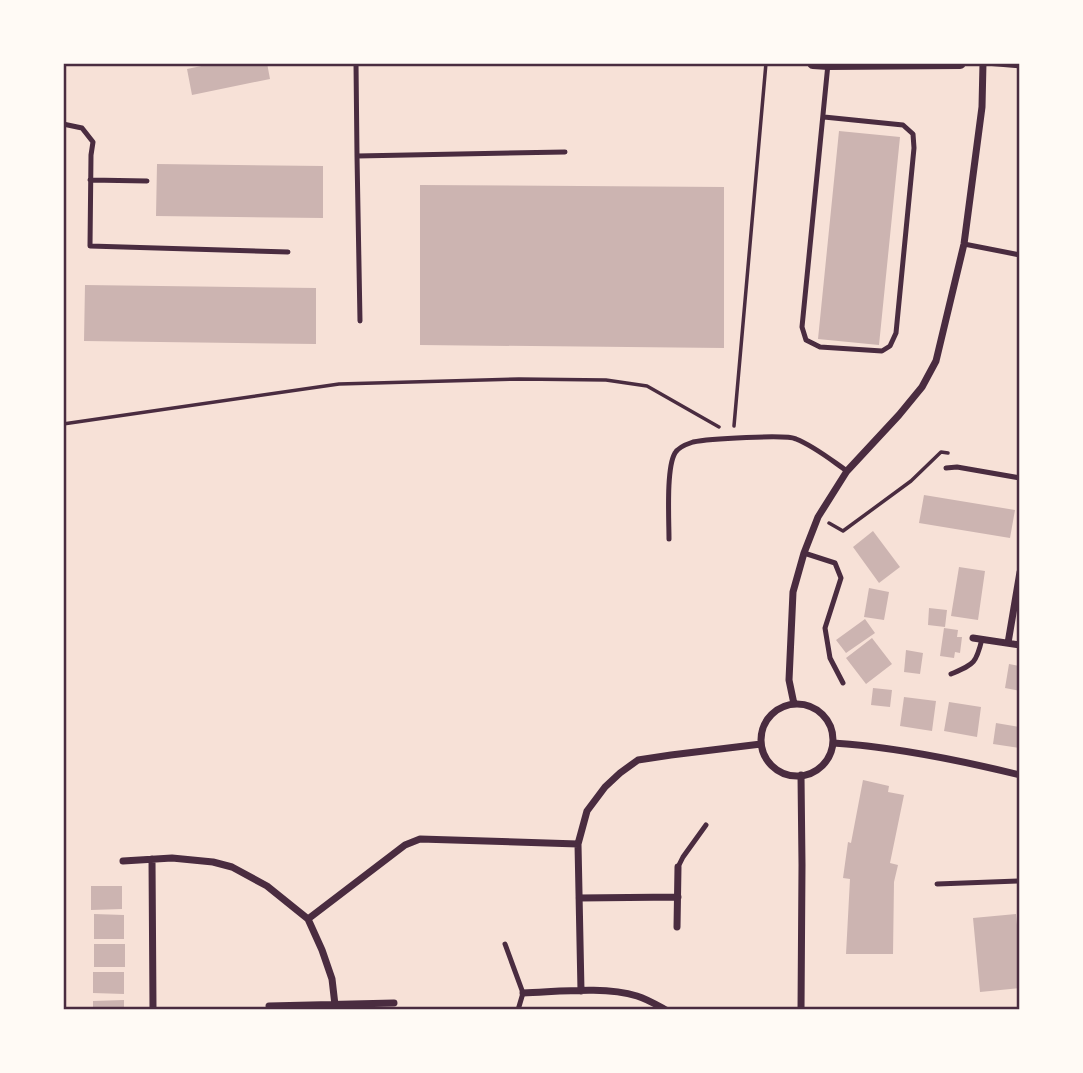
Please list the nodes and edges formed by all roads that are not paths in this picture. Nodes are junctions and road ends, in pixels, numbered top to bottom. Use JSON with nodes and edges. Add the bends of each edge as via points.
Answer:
{"nodes":[{"id":1,"x":356,"y":63,"type":"edge"},
{"id":2,"x":813,"y":63,"type":"edge"},
{"id":3,"x":960,"y":63,"type":"edge"},
{"id":4,"x":985,"y":63,"type":"edge"},
{"id":5,"x":828,"y":64,"type":"edge"},
{"id":6,"x":1020,"y":66,"type":"edge"},
{"id":7,"x":824,"y":117,"type":"junction"},
{"id":8,"x":63,"y":124,"type":"edge"},
{"id":9,"x":565,"y":152,"type":"dead end"},
{"id":10,"x":357,"y":156,"type":"junction"},
{"id":11,"x":90,"y":180,"type":"junction"},
{"id":12,"x":147,"y":181,"type":"dead end"},
{"id":13,"x":964,"y":244,"type":"junction"},
{"id":14,"x":288,"y":252,"type":"dead end"},
{"id":15,"x":1020,"y":255,"type":"edge"},
{"id":16,"x":360,"y":321,"type":"dead end"},
{"id":17,"x":946,"y":468,"type":"dead end"},
{"id":18,"x":847,"y":471,"type":"junction"},
{"id":19,"x":1020,"y":478,"type":"edge"},
{"id":20,"x":668,"y":540,"type":"dead end"},
{"id":21,"x":804,"y":553,"type":"junction"},
{"id":22,"x":1020,"y":572,"type":"edge"},
{"id":23,"x":978,"y":638,"type":"joint"},
{"id":24,"x":1009,"y":643,"type":"junction"},
{"id":25,"x":1020,"y":645,"type":"edge"},
{"id":26,"x":950,"y":674,"type":"dead end"},
{"id":27,"x":843,"y":683,"type":"dead end"},
{"id":28,"x":794,"y":704,"type":"junction"},
{"id":29,"x":833,"y":743,"type":"junction"},
{"id":30,"x":761,"y":744,"type":"junction"},
{"id":31,"x":801,"y":775,"type":"junction"},
{"id":32,"x":1020,"y":775,"type":"edge"},
{"id":33,"x":706,"y":825,"type":"dead end"},
{"id":34,"x":579,"y":844,"type":"junction"},
{"id":35,"x":152,"y":859,"type":"junction"},
{"id":36,"x":123,"y":861,"type":"dead end"},
{"id":37,"x":678,"y":867,"type":"joint"},
{"id":38,"x":1020,"y":881,"type":"edge"},
{"id":39,"x":937,"y":884,"type":"dead end"},
{"id":40,"x":678,"y":897,"type":"junction"},
{"id":41,"x":579,"y":898,"type":"junction"},
{"id":42,"x":308,"y":919,"type":"junction"},
{"id":43,"x":677,"y":927,"type":"dead end"},
{"id":44,"x":505,"y":944,"type":"dead end"},
{"id":45,"x":581,"y":991,"type":"junction"},
{"id":46,"x":523,"y":993,"type":"junction"},
{"id":47,"x":394,"y":1003,"type":"dead end"},
{"id":48,"x":335,"y":1005,"type":"junction"},
{"id":49,"x":269,"y":1006,"type":"dead end"},
{"id":50,"x":153,"y":1008,"type":"edge"},
{"id":51,"x":518,"y":1010,"type":"edge"},
{"id":52,"x":666,"y":1010,"type":"edge"},
{"id":53,"x":801,"y":1010,"type":"edge"}],
"edges":[{"from":1,"to":10,"type":"lane"},
{"from":2,"to":5,"type":"street"},
{"from":3,"to":5,"type":"street"},
{"from":4,"to":6,"type":"lane"},
{"from":4,"to":13,"type":"street"},
{"from":5,"to":7,"type":"lane"},
{"from":7,"to":7,"type":"lane","via":[[803,327],[806,340],[820,347],[882,351],[897,333],[913,134],[903,125]]},
{"from":8,"to":11,"type":"lane","via":[[82,128],[93,142]]},
{"from":9,"to":10,"type":"lane"},
{"from":10,"to":16,"type":"lane"},
{"from":11,"to":12,"type":"lane"},
{"from":11,"to":14,"type":"lane","via":[[90,246]]},
{"from":13,"to":15,"type":"lane"},
{"from":13,"to":18,"type":"street","via":[[936,360],[922,387]]},
{"from":17,"to":19,"type":"lane"},
{"from":18,"to":20,"type":"lane","via":[[794,437],[693,442],[675,452],[670,467]]},
{"from":18,"to":21,"type":"street","via":[[818,517]]},
{"from":21,"to":27,"type":"lane","via":[[835,563],[841,578],[825,628],[830,658]]},
{"from":21,"to":28,"type":"street","via":[[793,592],[789,680]]},
{"from":22,"to":24,"type":"street"},
{"from":23,"to":24,"type":"street"},
{"from":23,"to":26,"type":"lane","via":[[978,657]]},
{"from":24,"to":25,"type":"street"},
{"from":28,"to":29,"type":"street","via":[[818,710],[827,719]]},
{"from":28,"to":30,"type":"street","via":[[776,710],[768,719]]},
{"from":29,"to":31,"type":"street","via":[[822,765]]},
{"from":29,"to":32,"type":"street","via":[[962,761]]},
{"from":30,"to":31,"type":"street","via":[[777,769]]},
{"from":30,"to":34,"type":"street","via":[[638,761],[605,787],[587,811]]},
{"from":31,"to":53,"type":"street"},
{"from":33,"to":37,"type":"lane"},
{"from":34,"to":41,"type":"street"},
{"from":34,"to":42,"type":"street","via":[[420,839],[405,845]]},
{"from":35,"to":36,"type":"street"},
{"from":35,"to":42,"type":"street","via":[[232,867],[267,886]]},
{"from":35,"to":50,"type":"street"},
{"from":37,"to":40,"type":"street"},
{"from":38,"to":39,"type":"lane"},
{"from":40,"to":41,"type":"street"},
{"from":40,"to":43,"type":"street"},
{"from":41,"to":45,"type":"street"},
{"from":42,"to":48,"type":"street","via":[[322,950]]},
{"from":44,"to":46,"type":"lane"},
{"from":45,"to":46,"type":"street"},
{"from":45,"to":52,"type":"street","via":[[639,996]]},
{"from":46,"to":51,"type":"lane"},
{"from":47,"to":48,"type":"street"},
{"from":48,"to":49,"type":"street"}]}
